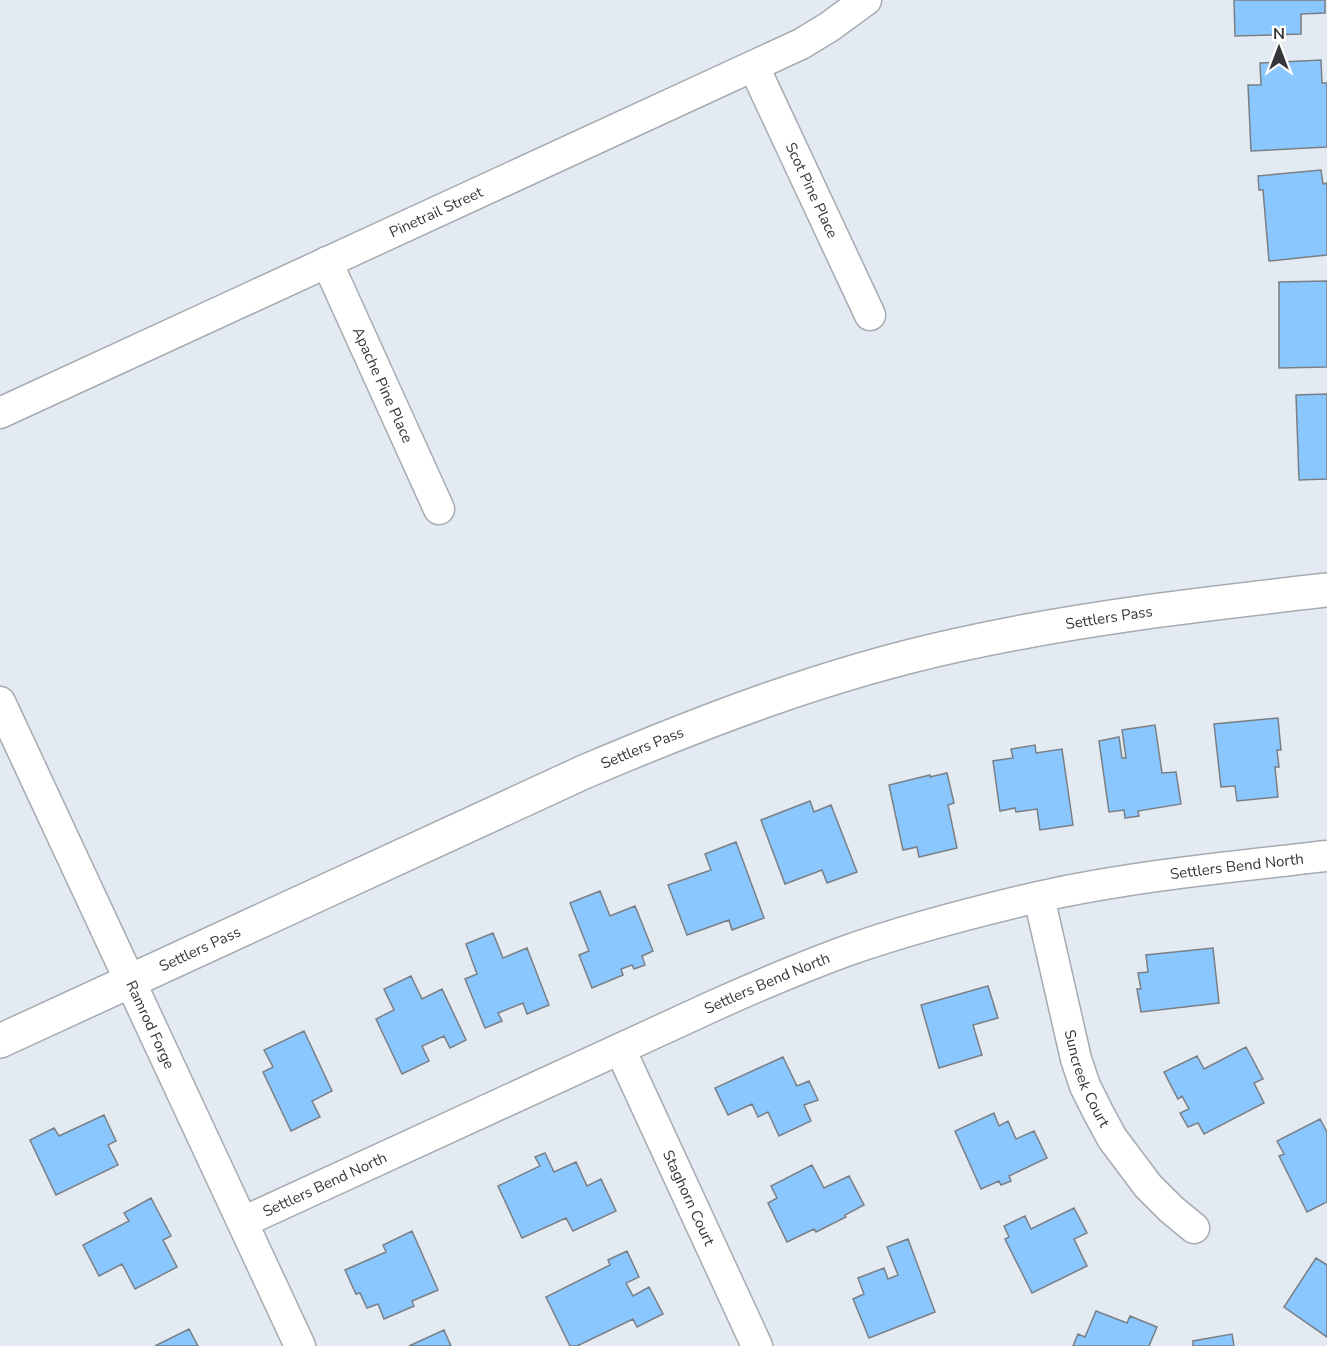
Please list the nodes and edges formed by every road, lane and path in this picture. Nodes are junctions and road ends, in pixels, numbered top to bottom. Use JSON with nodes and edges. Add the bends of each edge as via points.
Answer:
{"nodes":[{"id":1,"x":866,"y":0,"type":"edge"},
{"id":2,"x":754,"y":67,"type":"junction"},
{"id":3,"x":327,"y":262,"type":"junction"},
{"id":4,"x":870,"y":315,"type":"dead end"},
{"id":5,"x":0,"y":413,"type":"edge"},
{"id":6,"x":439,"y":509,"type":"dead end"},
{"id":7,"x":1327,"y":590,"type":"edge"},
{"id":8,"x":0,"y":702,"type":"edge"},
{"id":9,"x":1327,"y":856,"type":"edge"},
{"id":10,"x":1039,"y":897,"type":"junction"},
{"id":11,"x":131,"y":981,"type":"junction"},
{"id":12,"x":0,"y":1041,"type":"edge"},
{"id":13,"x":620,"y":1049,"type":"junction"},
{"id":14,"x":243,"y":1222,"type":"junction"},
{"id":15,"x":1194,"y":1227,"type":"dead end"},
{"id":16,"x":300,"y":1346,"type":"edge"},
{"id":17,"x":757,"y":1346,"type":"edge"}],
"edges":[{"from":1,"to":2,"type":"street","name":"Pinetrail Street","via":[[801,44]]},
{"from":2,"to":3,"type":"street","name":"Pinetrail Street"},
{"from":2,"to":4,"type":"street","name":"Scot Pine Place"},
{"from":3,"to":5,"type":"street","name":"Pinetrail Street"},
{"from":3,"to":6,"type":"street","name":"Apache Pine Place"},
{"from":7,"to":11,"type":"street","name":"Settlers Pass","via":[[1130,613],[1023,631],[894,661],[772,697],[584,772]]},
{"from":8,"to":11,"type":"street","name":"Ramrod Forge"},
{"from":9,"to":10,"type":"street","name":"Settlers Bend North","via":[[1140,878]]},
{"from":10,"to":13,"type":"street","name":"Settlers Bend North","via":[[846,951],[753,988]]},
{"from":10,"to":15,"type":"street","name":"Suncreek Court","via":[[1085,1086],[1112,1138],[1148,1186]]},
{"from":11,"to":12,"type":"street","name":"Settlers Pass"},
{"from":11,"to":14,"type":"street","name":"Ramrod Forge"},
{"from":13,"to":14,"type":"street","name":"Settlers Bend North"},
{"from":13,"to":17,"type":"street","name":"Staghorn Court"},
{"from":14,"to":16,"type":"street","name":"Ramrod Forge"}]}
